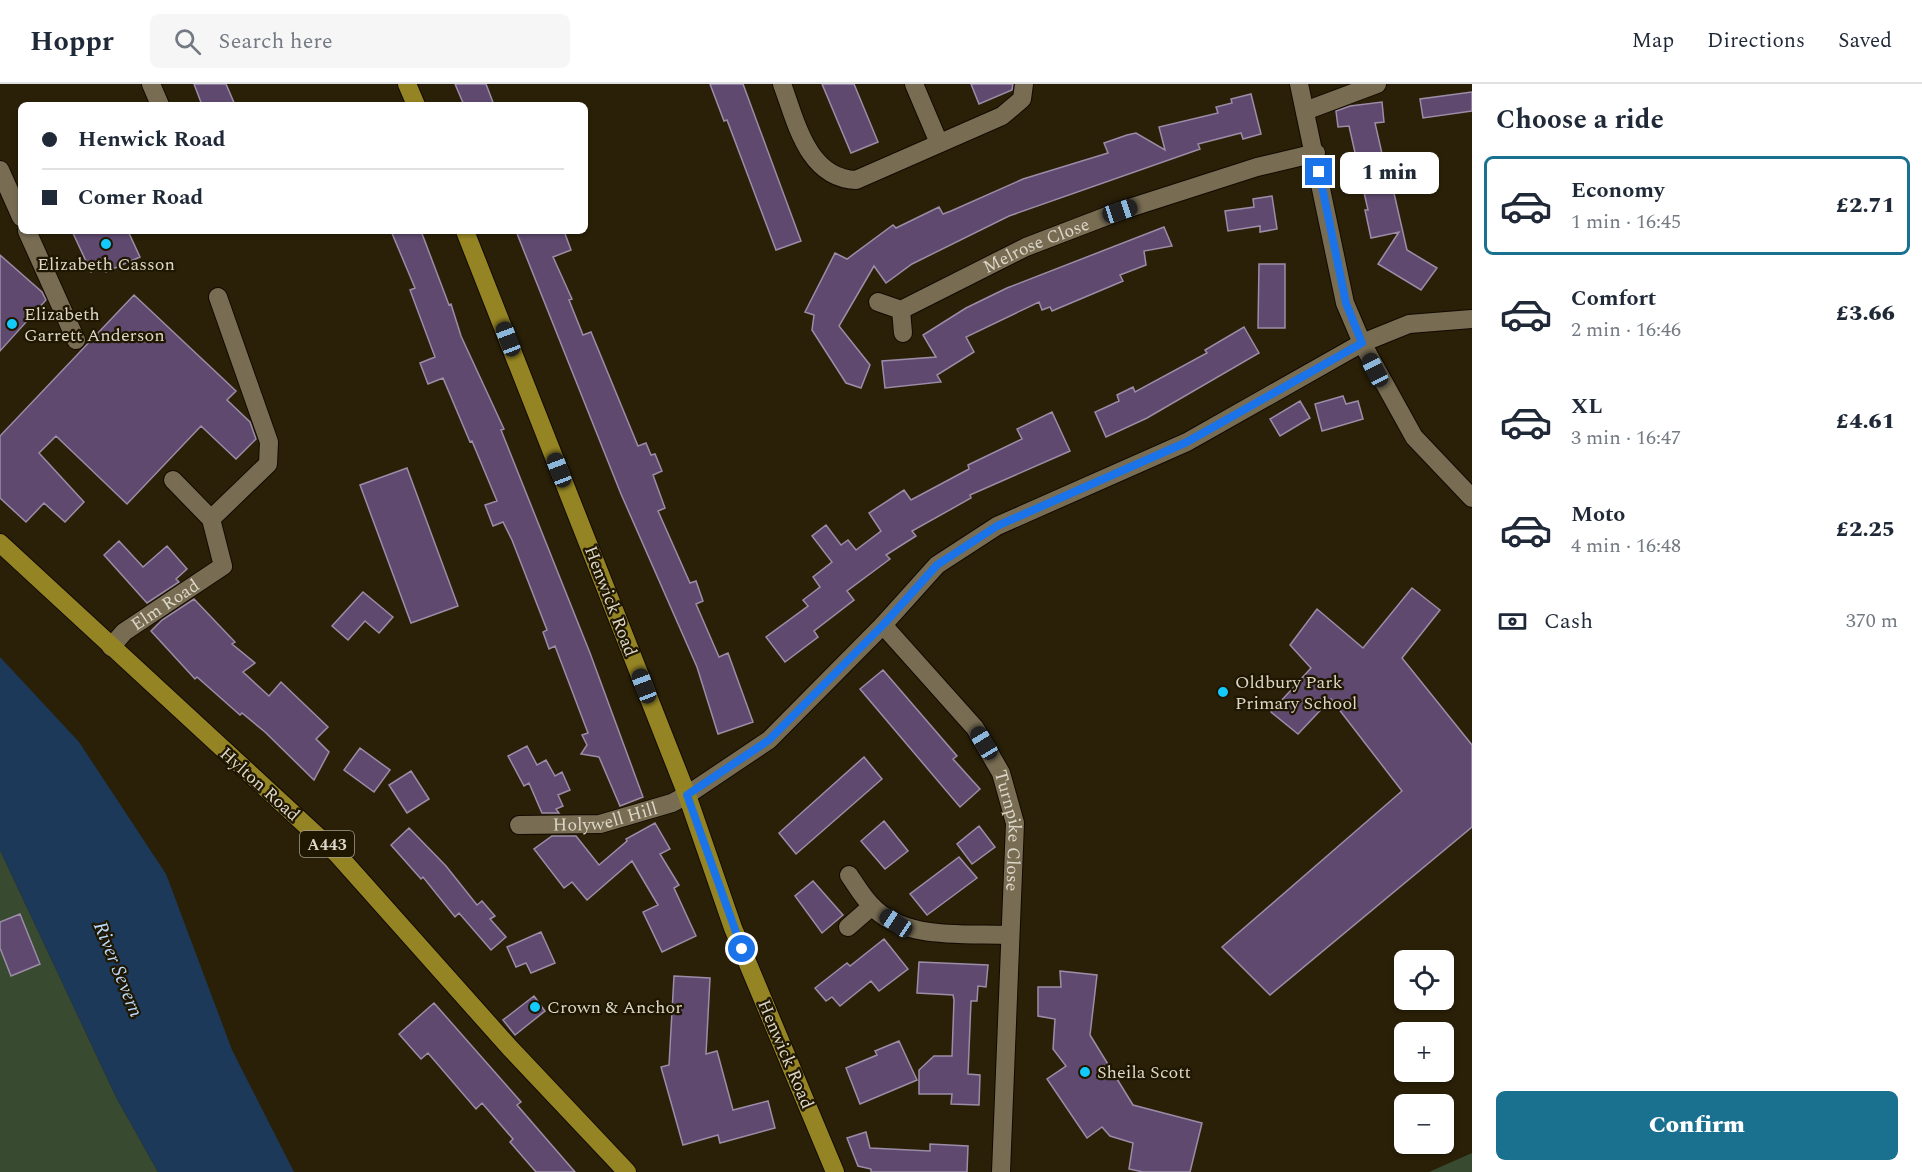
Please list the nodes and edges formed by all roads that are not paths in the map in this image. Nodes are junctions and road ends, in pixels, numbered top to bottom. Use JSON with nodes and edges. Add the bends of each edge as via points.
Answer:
{"nodes":[{"id":1,"x":151,"y":84,"type":"edge"},
{"id":2,"x":406,"y":84,"type":"edge"},
{"id":3,"x":782,"y":84,"type":"edge"},
{"id":4,"x":914,"y":84,"type":"edge"},
{"id":5,"x":1024,"y":84,"type":"edge"},
{"id":6,"x":1299,"y":84,"type":"edge"},
{"id":7,"x":1377,"y":84,"type":"edge"},
{"id":8,"x":159,"y":102,"type":"edge"},
{"id":9,"x":411,"y":102,"type":"edge"},
{"id":10,"x":1305,"y":111,"type":"junction"},
{"id":11,"x":939,"y":143,"type":"junction"},
{"id":12,"x":1316,"y":153,"type":"junction"},
{"id":13,"x":0,"y":170,"type":"edge"},
{"id":14,"x":18,"y":210,"type":"edge"},
{"id":15,"x":28,"y":234,"type":"edge"},
{"id":16,"x":466,"y":234,"type":"edge"},
{"id":17,"x":218,"y":297,"type":"dead end"},
{"id":18,"x":878,"y":303,"type":"dead end"},
{"id":19,"x":901,"y":310,"type":"junction"},
{"id":20,"x":1472,"y":319,"type":"edge"},
{"id":21,"x":903,"y":333,"type":"dead end"},
{"id":22,"x":76,"y":340,"type":"dead end"},
{"id":23,"x":1362,"y":343,"type":"junction"},
{"id":24,"x":173,"y":480,"type":"dead end"},
{"id":25,"x":1472,"y":498,"type":"edge"},
{"id":26,"x":211,"y":519,"type":"junction"},
{"id":27,"x":0,"y":543,"type":"edge"},
{"id":28,"x":883,"y":625,"type":"junction"},
{"id":29,"x":111,"y":647,"type":"junction"},
{"id":30,"x":687,"y":795,"type":"junction"},
{"id":31,"x":519,"y":825,"type":"dead end"},
{"id":32,"x":849,"y":875,"type":"dead end"},
{"id":33,"x":872,"y":907,"type":"junction"},
{"id":34,"x":848,"y":927,"type":"dead end"},
{"id":35,"x":1009,"y":936,"type":"junction"},
{"id":36,"x":627,"y":1172,"type":"edge"},
{"id":37,"x":835,"y":1172,"type":"edge"},
{"id":38,"x":1001,"y":1172,"type":"edge"}],
"edges":[{"from":1,"to":8,"type":"street"},
{"from":2,"to":9,"type":"main road"},
{"from":3,"to":11,"type":"street","via":[[807,150],[822,168],[840,180],[856,180],[879,172]]},
{"from":4,"to":11,"type":"street"},
{"from":5,"to":11,"type":"street","via":[[1022,99],[1002,116]]},
{"from":6,"to":10,"type":"street"},
{"from":7,"to":10,"type":"street"},
{"from":10,"to":12,"type":"street"},
{"from":12,"to":19,"type":"street","name":"Melrose Close","via":[[1257,167],[1120,211],[1026,247]]},
{"from":12,"to":23,"type":"street","via":[[1346,303]]},
{"from":13,"to":14,"type":"street"},
{"from":15,"to":22,"type":"street"},
{"from":16,"to":30,"type":"main road","name":"Henwick Road"},
{"from":17,"to":26,"type":"street","via":[[269,442],[268,464]]},
{"from":18,"to":19,"type":"street"},
{"from":19,"to":21,"type":"street"},
{"from":20,"to":23,"type":"street","name":"Holywell Hill","via":[[1409,324]]},
{"from":23,"to":25,"type":"street","via":[[1414,437]]},
{"from":23,"to":28,"type":"street","name":"Holywell Hill","via":[[1187,442],[997,526],[937,565]]},
{"from":24,"to":26,"type":"street"},
{"from":26,"to":29,"type":"street","name":"Elm Road","via":[[223,566],[124,632]]},
{"from":27,"to":29,"type":"main road","name":"Hylton Road","number":"A443"},
{"from":28,"to":30,"type":"street","name":"Holywell Hill","via":[[769,740]]},
{"from":28,"to":35,"type":"street","name":"Turnpike Close","via":[[975,728],[1001,772],[1015,824]]},
{"from":29,"to":36,"type":"main road","name":"Hylton Road","number":"A443","via":[[338,855]]},
{"from":30,"to":31,"type":"street","name":"Holywell Hill","via":[[600,824]]},
{"from":30,"to":37,"type":"main road","name":"Henwick Road","via":[[733,928]]},
{"from":32,"to":33,"type":"street"},
{"from":33,"to":34,"type":"street"},
{"from":33,"to":35,"type":"street","via":[[896,923],[917,930]]},
{"from":35,"to":38,"type":"street","name":"Turnpike Close"}]}
